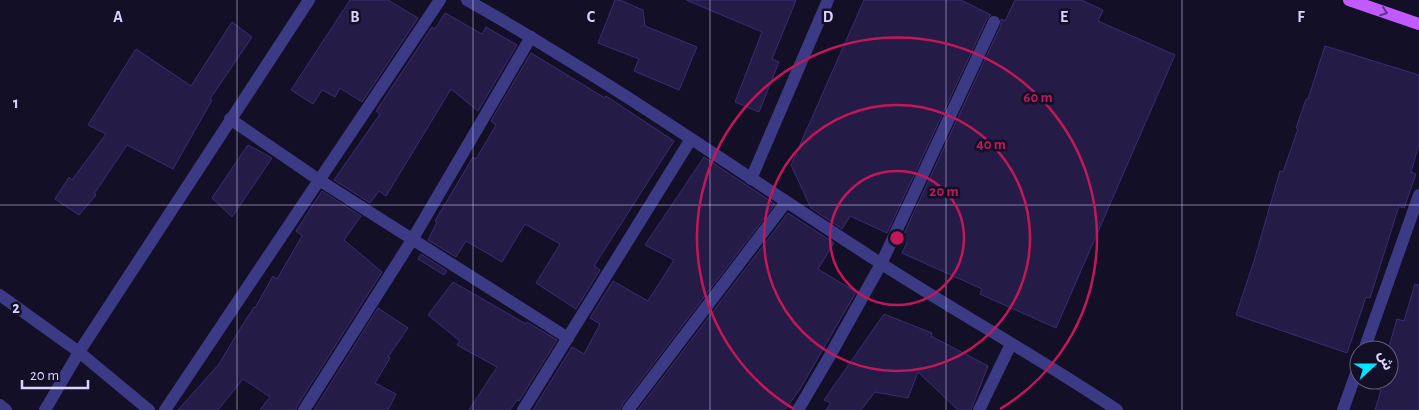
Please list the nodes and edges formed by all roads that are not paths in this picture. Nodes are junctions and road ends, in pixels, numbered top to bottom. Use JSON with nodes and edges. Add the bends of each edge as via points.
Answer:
{"nodes":[{"id":1,"x":309,"y":0,"type":"edge"},
{"id":2,"x":440,"y":0,"type":"edge"},
{"id":3,"x":467,"y":0,"type":"edge"},
{"id":4,"x":828,"y":0,"type":"edge"},
{"id":5,"x":1349,"y":0,"type":"edge"},
{"id":6,"x":994,"y":22,"type":"dead end"},
{"id":7,"x":1419,"y":24,"type":"edge"},
{"id":8,"x":531,"y":36,"type":"junction"},
{"id":9,"x":230,"y":119,"type":"junction"},
{"id":10,"x":691,"y":139,"type":"junction"},
{"id":11,"x":752,"y":178,"type":"junction"},
{"id":12,"x":319,"y":180,"type":"junction"},
{"id":13,"x":1419,"y":195,"type":"edge"},
{"id":14,"x":786,"y":202,"type":"junction"},
{"id":15,"x":412,"y":240,"type":"junction"},
{"id":16,"x":882,"y":264,"type":"junction"},
{"id":17,"x":0,"y":295,"type":"edge"},
{"id":18,"x":568,"y":338,"type":"junction"},
{"id":19,"x":1368,"y":340,"type":"edge"},
{"id":20,"x":1011,"y":344,"type":"junction"},
{"id":21,"x":80,"y":352,"type":"junction"},
{"id":22,"x":1350,"y":390,"type":"edge"},
{"id":23,"x":0,"y":405,"type":"edge"},
{"id":24,"x":6,"y":410,"type":"edge"},
{"id":25,"x":46,"y":410,"type":"edge"},
{"id":26,"x":149,"y":410,"type":"edge"},
{"id":27,"x":164,"y":410,"type":"edge"},
{"id":28,"x":304,"y":410,"type":"edge"},
{"id":29,"x":523,"y":410,"type":"edge"},
{"id":30,"x":628,"y":410,"type":"edge"},
{"id":31,"x":798,"y":410,"type":"edge"},
{"id":32,"x":979,"y":410,"type":"edge"},
{"id":33,"x":1117,"y":410,"type":"edge"},
{"id":34,"x":1343,"y":410,"type":"edge"}],
"edges":[{"from":1,"to":9,"type":"street"},
{"from":2,"to":12,"type":"street"},
{"from":3,"to":8,"type":"street"},
{"from":4,"to":11,"type":"street"},
{"from":5,"to":7,"type":"main road","one_way":true},
{"from":6,"to":16,"type":"street"},
{"from":8,"to":10,"type":"street"},
{"from":8,"to":15,"type":"street"},
{"from":9,"to":12,"type":"street"},
{"from":9,"to":21,"type":"street"},
{"from":10,"to":11,"type":"street"},
{"from":10,"to":18,"type":"street"},
{"from":11,"to":14,"type":"street"},
{"from":12,"to":15,"type":"street"},
{"from":12,"to":27,"type":"street"},
{"from":13,"to":19,"type":"street"},
{"from":14,"to":16,"type":"street"},
{"from":14,"to":30,"type":"street"},
{"from":15,"to":18,"type":"street"},
{"from":15,"to":28,"type":"street"},
{"from":16,"to":20,"type":"street"},
{"from":16,"to":31,"type":"street"},
{"from":17,"to":21,"type":"street"},
{"from":18,"to":29,"type":"street"},
{"from":20,"to":32,"type":"street"},
{"from":20,"to":33,"type":"street"},
{"from":21,"to":25,"type":"street"},
{"from":21,"to":26,"type":"street"},
{"from":22,"to":34,"type":"street"},
{"from":23,"to":24,"type":"street"}]}
